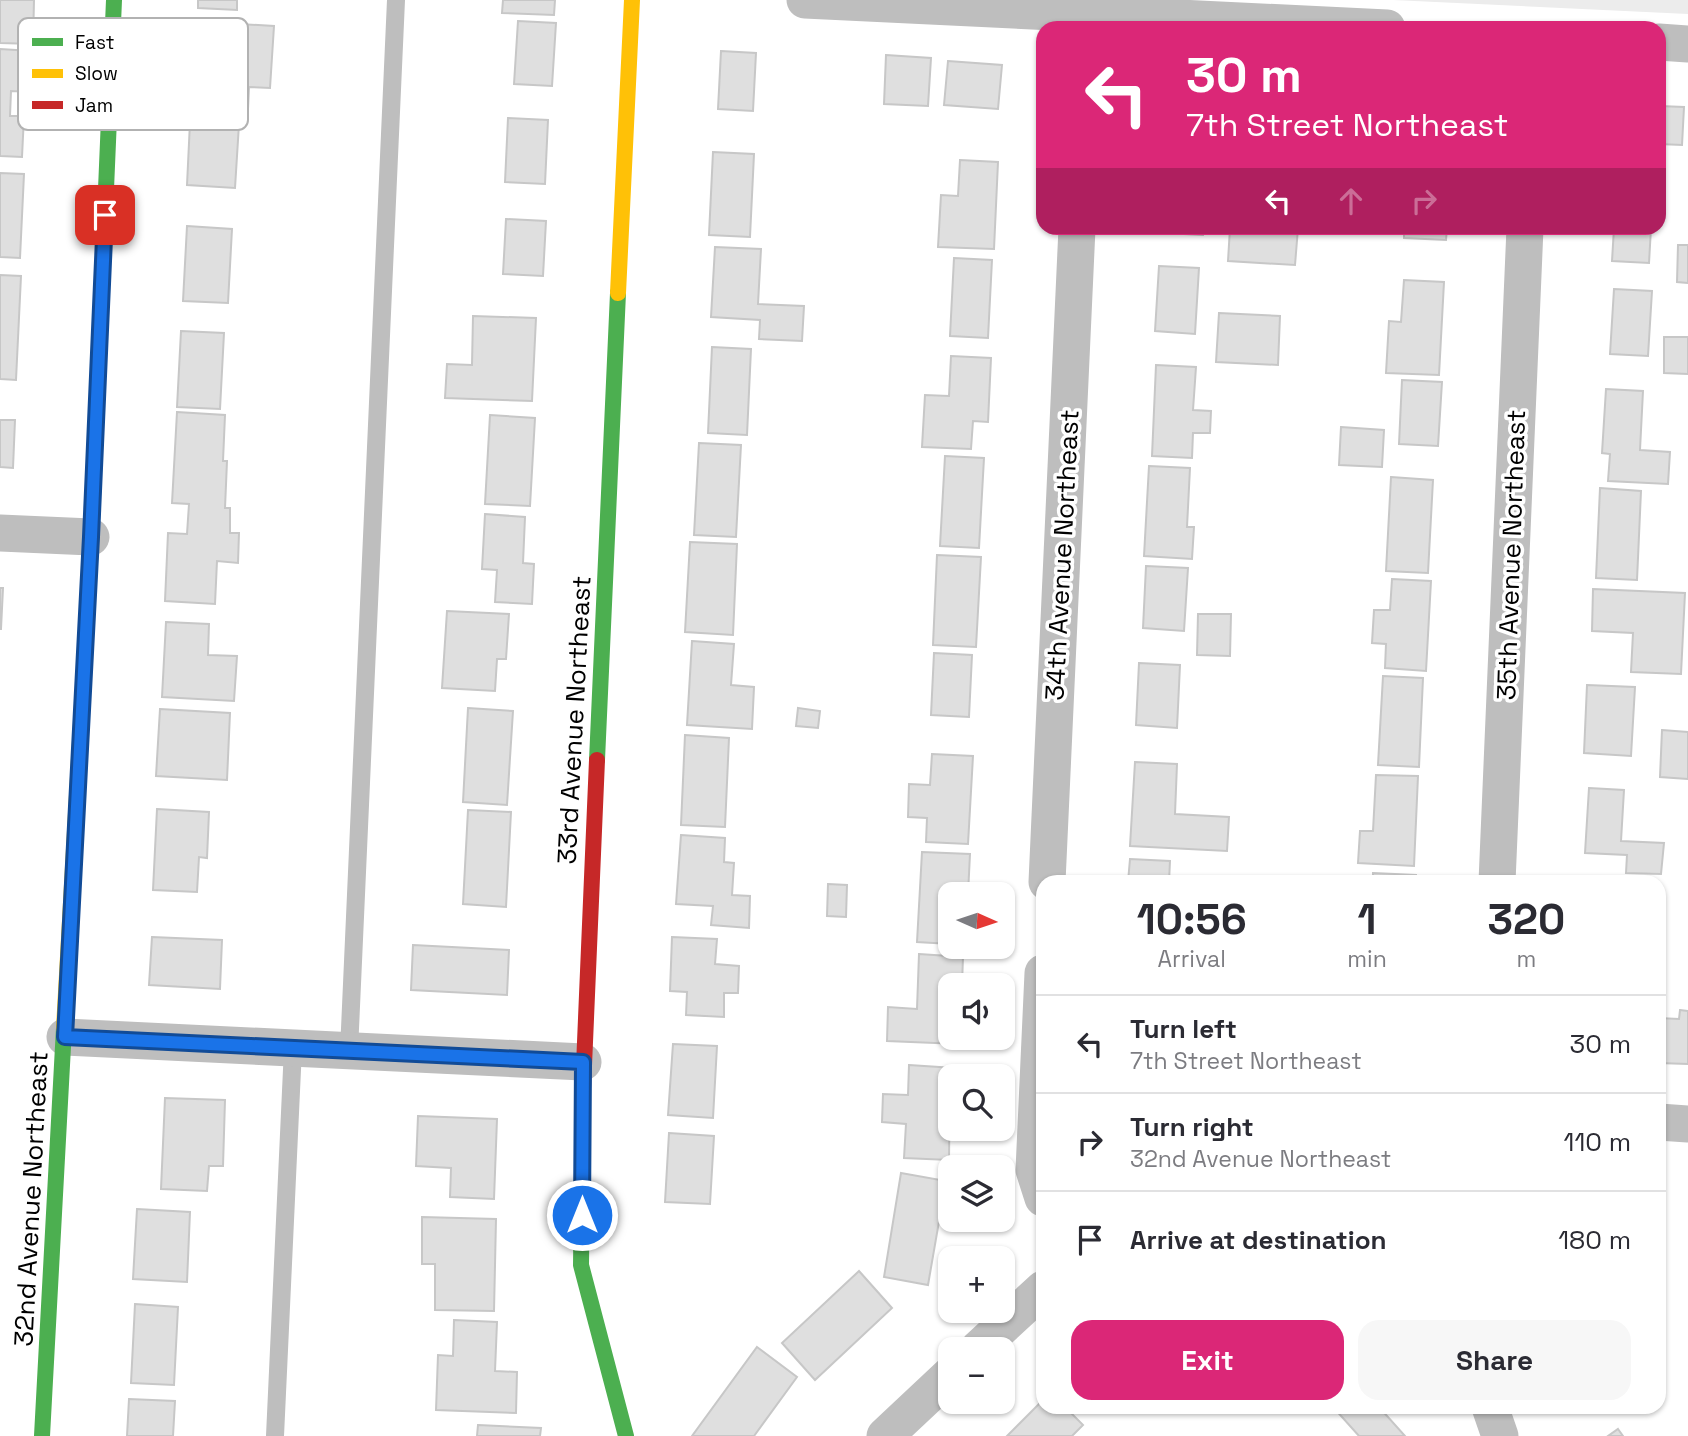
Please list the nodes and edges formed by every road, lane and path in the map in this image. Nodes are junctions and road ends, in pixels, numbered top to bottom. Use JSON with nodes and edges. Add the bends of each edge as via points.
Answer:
{"nodes":[{"id":1,"x":114,"y":0,"type":"edge"},
{"id":2,"x":396,"y":0,"type":"edge"},
{"id":3,"x":632,"y":0,"type":"edge"},
{"id":4,"x":805,"y":0,"type":"edge"},
{"id":5,"x":113,"y":18,"type":"edge"},
{"id":6,"x":1087,"y":21,"type":"edge"},
{"id":7,"x":1666,"y":43,"type":"edge"},
{"id":8,"x":1688,"y":44,"type":"edge"},
{"id":9,"x":108,"y":130,"type":"edge"},
{"id":10,"x":1077,"y":235,"type":"edge"},
{"id":11,"x":1525,"y":235,"type":"edge"},
{"id":12,"x":0,"y":533,"type":"edge"},
{"id":13,"x":91,"y":537,"type":"junction"},
{"id":14,"x":1047,"y":875,"type":"edge"},
{"id":15,"x":1497,"y":875,"type":"edge"},
{"id":16,"x":65,"y":1037,"type":"junction"},
{"id":17,"x":293,"y":1048,"type":"junction"},
{"id":18,"x":349,"y":1051,"type":"junction"},
{"id":19,"x":583,"y":1062,"type":"junction"},
{"id":20,"x":1666,"y":1122,"type":"edge"},
{"id":21,"x":1688,"y":1124,"type":"edge"},
{"id":22,"x":1036,"y":1126,"type":"edge"},
{"id":23,"x":1036,"y":1176,"type":"edge"},
{"id":24,"x":1036,"y":1295,"type":"edge"},
{"id":25,"x":991,"y":1337,"type":"edge"},
{"id":26,"x":938,"y":1386,"type":"edge"},
{"id":27,"x":1492,"y":1414,"type":"edge"},
{"id":28,"x":42,"y":1436,"type":"edge"},
{"id":29,"x":275,"y":1436,"type":"edge"},
{"id":30,"x":626,"y":1436,"type":"edge"},
{"id":31,"x":885,"y":1436,"type":"edge"},
{"id":32,"x":1500,"y":1436,"type":"edge"}],
"edges":[{"from":1,"to":5,"type":"street","name":"32nd Avenue Northeast"},
{"from":2,"to":18,"type":"lane"},
{"from":3,"to":19,"type":"street","name":"33rd Avenue Northeast"},
{"from":4,"to":6,"type":"street"},
{"from":7,"to":8,"type":"street"},
{"from":9,"to":13,"type":"street","name":"32nd Avenue Northeast"},
{"from":10,"to":14,"type":"street","name":"34th Avenue Northeast"},
{"from":11,"to":15,"type":"street","name":"35th Avenue Northeast"},
{"from":12,"to":13,"type":"street"},
{"from":13,"to":16,"type":"street","name":"32nd Avenue Northeast"},
{"from":16,"to":17,"type":"street"},
{"from":16,"to":28,"type":"street","name":"32nd Avenue Northeast"},
{"from":17,"to":18,"type":"street"},
{"from":17,"to":29,"type":"lane"},
{"from":18,"to":19,"type":"street"},
{"from":19,"to":30,"type":"street","name":"33rd Avenue Northeast","via":[[581,1265]]},
{"from":20,"to":21,"type":"street"},
{"from":22,"to":23,"type":"street"},
{"from":24,"to":25,"type":"street"},
{"from":26,"to":31,"type":"street"},
{"from":27,"to":32,"type":"street"}]}
